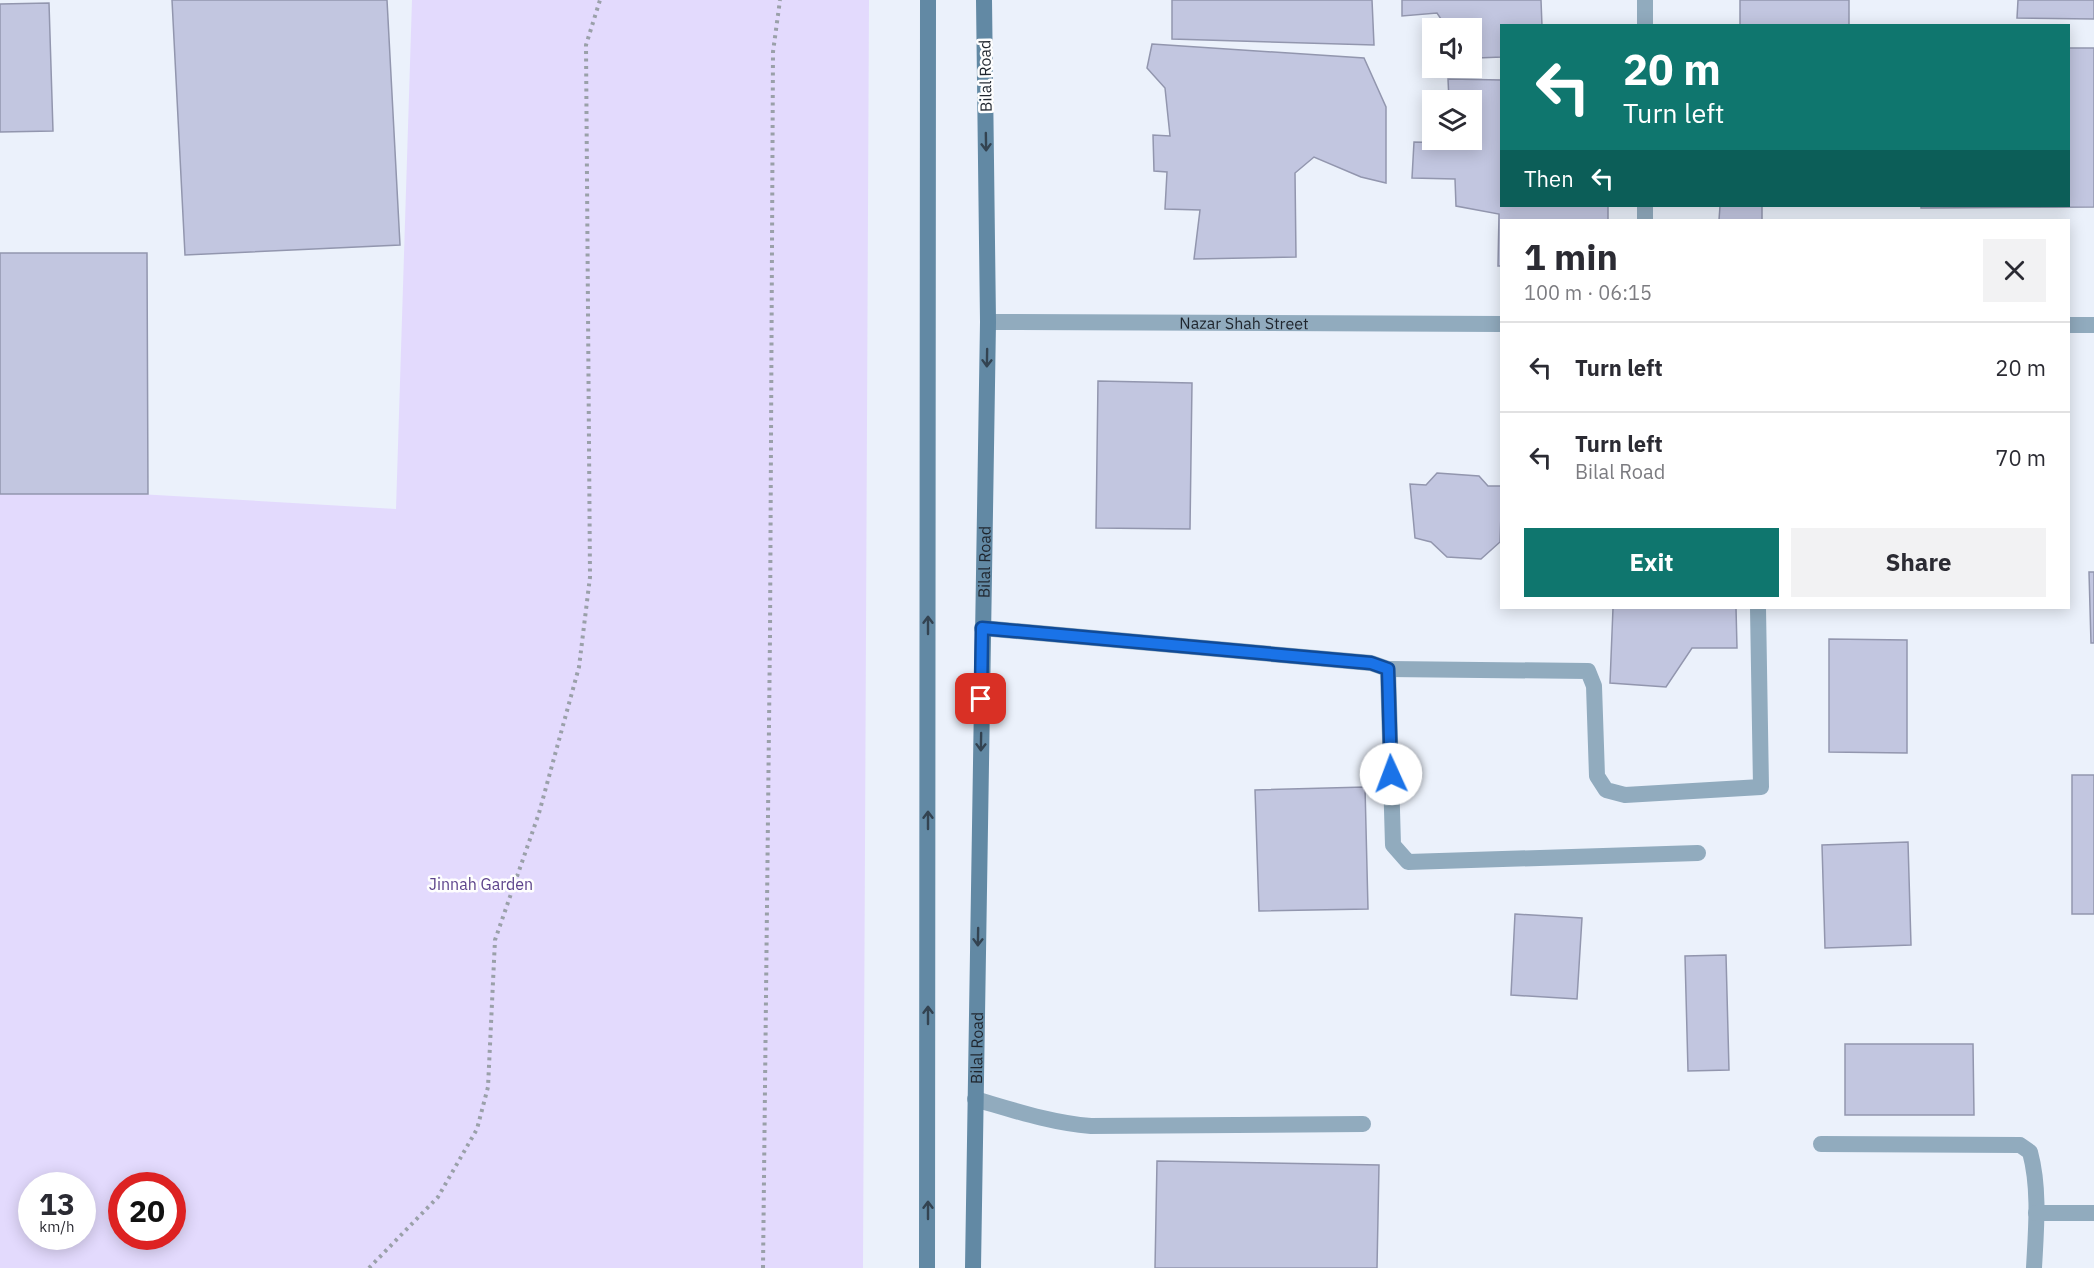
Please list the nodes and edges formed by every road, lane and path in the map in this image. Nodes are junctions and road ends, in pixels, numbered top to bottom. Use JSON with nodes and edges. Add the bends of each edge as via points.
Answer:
{"nodes":[{"id":1,"x":600,"y":0,"type":"edge"},
{"id":2,"x":780,"y":0,"type":"edge"},
{"id":3,"x":928,"y":0,"type":"edge"},
{"id":4,"x":984,"y":0,"type":"edge"},
{"id":5,"x":1645,"y":0,"type":"edge"},
{"id":6,"x":1645,"y":24,"type":"edge"},
{"id":7,"x":987,"y":322,"type":"junction"},
{"id":8,"x":1500,"y":324,"type":"edge"},
{"id":9,"x":2070,"y":325,"type":"edge"},
{"id":10,"x":2094,"y":326,"type":"edge"},
{"id":11,"x":1758,"y":609,"type":"edge"},
{"id":12,"x":982,"y":628,"type":"junction"},
{"id":13,"x":1388,"y":669,"type":"junction"},
{"id":14,"x":1698,"y":853,"type":"dead end"},
{"id":15,"x":975,"y":1099,"type":"junction"},
{"id":16,"x":1363,"y":1124,"type":"dead end"},
{"id":17,"x":1821,"y":1144,"type":"dead end"},
{"id":18,"x":2036,"y":1213,"type":"junction"},
{"id":19,"x":2094,"y":1213,"type":"edge"},
{"id":20,"x":369,"y":1268,"type":"edge"},
{"id":21,"x":763,"y":1268,"type":"edge"},
{"id":22,"x":927,"y":1268,"type":"edge"},
{"id":23,"x":973,"y":1268,"type":"edge"},
{"id":24,"x":2034,"y":1268,"type":"edge"}],
"edges":[{"from":1,"to":20,"type":"path","via":[[586,45],[590,577],[579,667],[539,813],[495,940],[488,1087],[477,1129],[438,1197]]},
{"from":2,"to":21,"type":"path","via":[[773,52]]},
{"from":22,"to":3,"type":"main road","one_way":true},
{"from":4,"to":7,"type":"main road","name":"Bilal Road","one_way":true},
{"from":5,"to":6,"type":"street"},
{"from":7,"to":8,"type":"street","name":"Nazar Shah Street"},
{"from":7,"to":12,"type":"main road","name":"Bilal Road","one_way":true},
{"from":9,"to":10,"type":"street"},
{"from":11,"to":13,"type":"street","via":[[1761,787],[1625,795],[1606,790],[1597,776],[1594,686],[1588,671]]},
{"from":12,"to":13,"type":"street","via":[[1371,663]]},
{"from":12,"to":15,"type":"main road","name":"Bilal Road","one_way":true},
{"from":13,"to":14,"type":"street","via":[[1393,844],[1408,862]]},
{"from":15,"to":16,"type":"street","via":[[1041,1118],[1090,1126]]},
{"from":15,"to":23,"type":"main road","name":"Bilal Road"},
{"from":17,"to":18,"type":"street","via":[[2020,1145],[2030,1152],[2033,1164]]},
{"from":18,"to":19,"type":"street"},
{"from":18,"to":24,"type":"street"}]}
